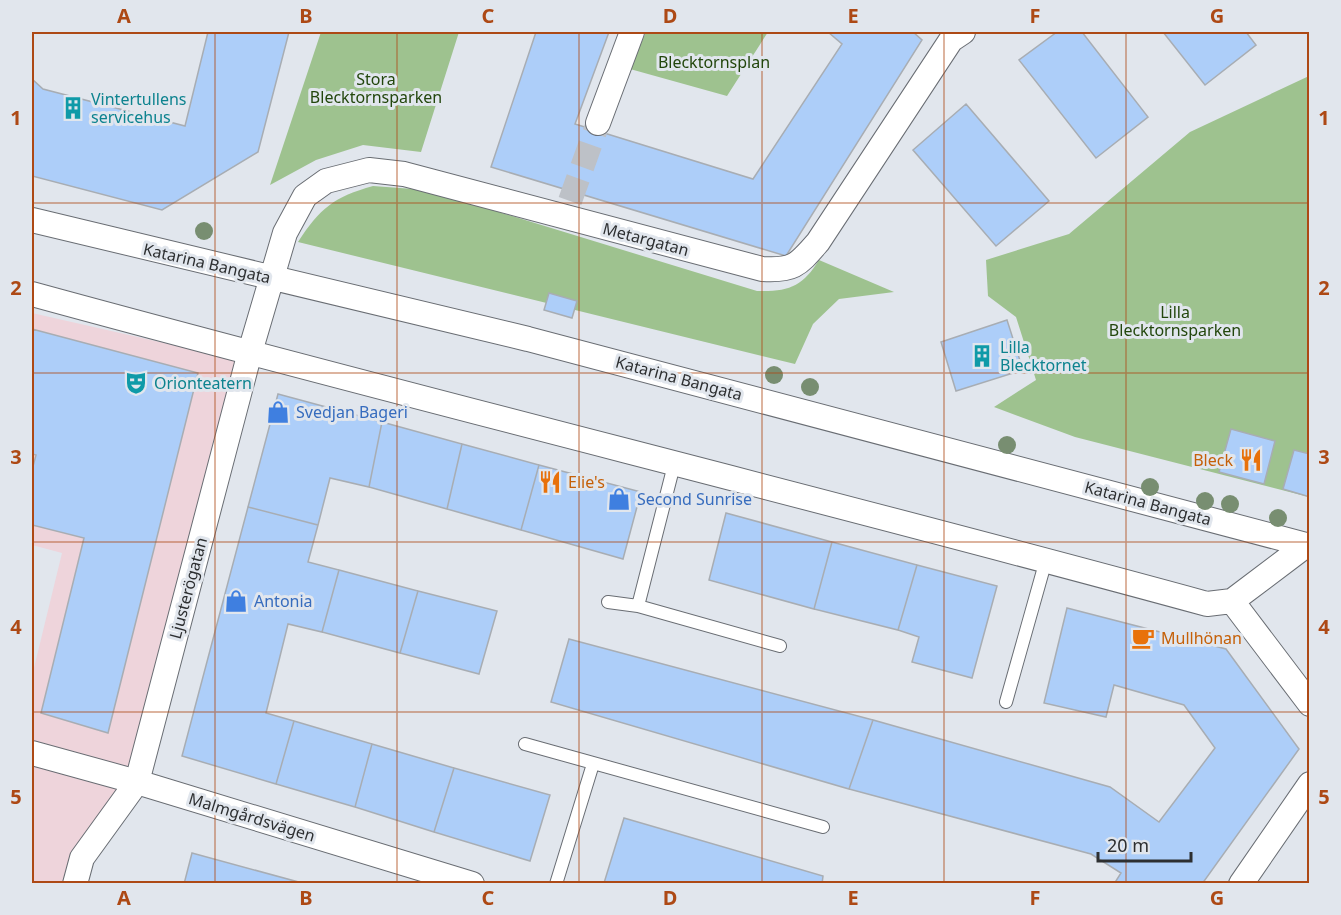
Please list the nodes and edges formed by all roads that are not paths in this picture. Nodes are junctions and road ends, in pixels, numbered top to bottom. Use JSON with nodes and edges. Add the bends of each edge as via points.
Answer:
{"nodes":[{"id":1,"x":632,"y":32,"type":"edge"},
{"id":2,"x":952,"y":34,"type":"edge"},
{"id":3,"x":598,"y":123,"type":"tunnel mouth"},
{"id":4,"x":37,"y":226,"type":"edge"},
{"id":5,"x":272,"y":278,"type":"junction"},
{"id":6,"x":32,"y":294,"type":"edge"},
{"id":7,"x":250,"y":352,"type":"junction"},
{"id":8,"x":674,"y":465,"type":"junction"},
{"id":9,"x":1307,"y":546,"type":"edge"},
{"id":10,"x":1046,"y":560,"type":"junction"},
{"id":11,"x":1233,"y":601,"type":"junction"},
{"id":12,"x":608,"y":602,"type":"dead end"},
{"id":13,"x":638,"y":606,"type":"junction"},
{"id":14,"x":780,"y":646,"type":"dead end"},
{"id":15,"x":1006,"y":702,"type":"dead end"},
{"id":16,"x":1310,"y":704,"type":"edge"},
{"id":17,"x":525,"y":744,"type":"dead end"},
{"id":18,"x":32,"y":753,"type":"edge"},
{"id":19,"x":593,"y":764,"type":"junction"},
{"id":20,"x":137,"y":782,"type":"junction"},
{"id":21,"x":1310,"y":784,"type":"edge"},
{"id":22,"x":1303,"y":810,"type":"edge"},
{"id":23,"x":823,"y":827,"type":"dead end"},
{"id":24,"x":75,"y":884,"type":"edge"},
{"id":25,"x":472,"y":884,"type":"edge"},
{"id":26,"x":556,"y":884,"type":"edge"},
{"id":27,"x":1241,"y":884,"type":"edge"}],
"edges":[{"from":1,"to":3,"type":"street"},
{"from":2,"to":5,"type":"street","name":"Metargatan","via":[[818,242],[798,264],[784,271],[762,269],[567,209],[369,170],[326,181],[305,196],[285,233]]},
{"from":4,"to":5,"type":"street","name":"Katarina Bangata"},
{"from":5,"to":7,"type":"street","name":"Ljusterögatan"},
{"from":5,"to":9,"type":"street","name":"Katarina Bangata","via":[[539,342]]},
{"from":6,"to":7,"type":"street"},
{"from":7,"to":8,"type":"street"},
{"from":7,"to":20,"type":"street","name":"Ljusterögatan"},
{"from":8,"to":10,"type":"street"},
{"from":8,"to":13,"type":"lane"},
{"from":9,"to":11,"type":"street","name":"Katarina Bangata"},
{"from":10,"to":11,"type":"street","via":[[1207,604]]},
{"from":10,"to":15,"type":"lane"},
{"from":11,"to":16,"type":"street"},
{"from":12,"to":13,"type":"lane"},
{"from":13,"to":14,"type":"lane"},
{"from":17,"to":19,"type":"lane"},
{"from":18,"to":20,"type":"street","name":"Malmgårdsvägen"},
{"from":19,"to":23,"type":"lane"},
{"from":19,"to":26,"type":"lane"},
{"from":20,"to":24,"type":"street","name":"Ljusterögatan","via":[[82,858]]},
{"from":20,"to":25,"type":"street","name":"Malmgårdsvägen"},
{"from":21,"to":22,"type":"street"},
{"from":22,"to":27,"type":"street"}]}
